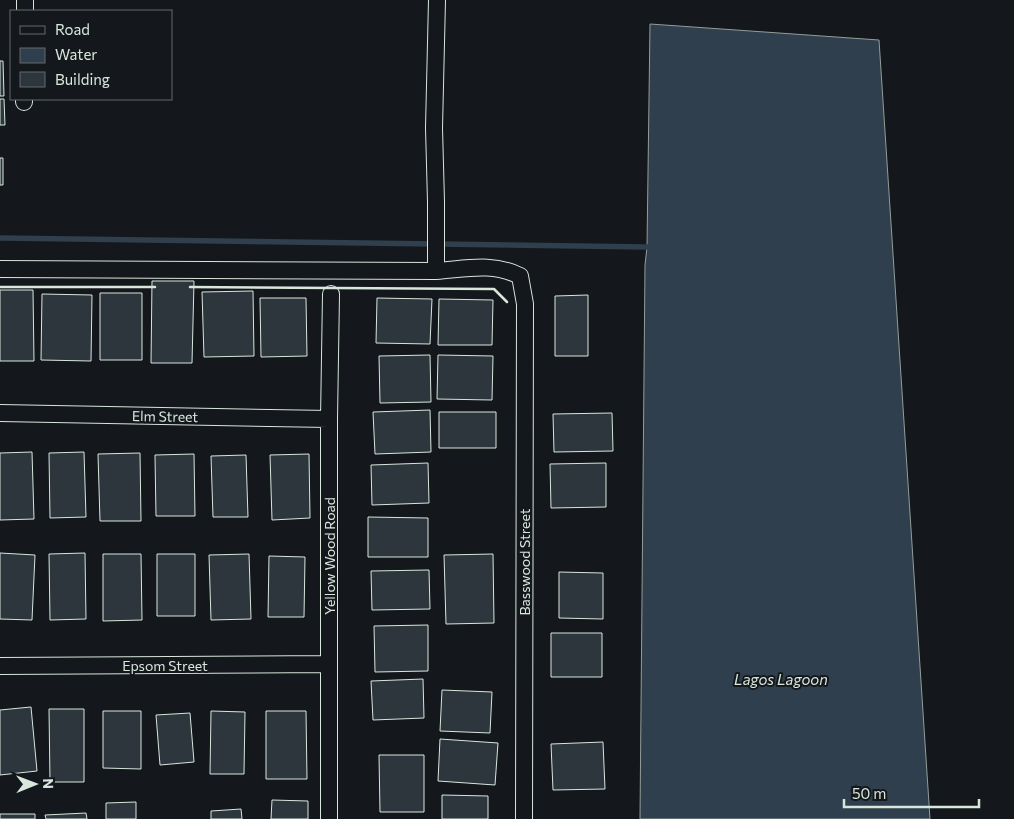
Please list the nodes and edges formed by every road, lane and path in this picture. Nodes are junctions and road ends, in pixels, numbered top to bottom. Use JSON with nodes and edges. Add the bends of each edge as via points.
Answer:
{"nodes":[{"id":1,"x":437,"y":0,"type":"edge"},
{"id":2,"x":436,"y":266,"type":"junction"},
{"id":3,"x":0,"y":269,"type":"edge"},
{"id":4,"x":331,"y":294,"type":"dead end"},
{"id":5,"x":0,"y":413,"type":"edge"},
{"id":6,"x":329,"y":419,"type":"junction"},
{"id":7,"x":329,"y":664,"type":"junction"},
{"id":8,"x":0,"y":666,"type":"edge"},
{"id":9,"x":329,"y":819,"type":"edge"},
{"id":10,"x":524,"y":819,"type":"edge"}],
"edges":[{"from":1,"to":2,"type":"street","via":[[434,128]]},
{"from":2,"to":3,"type":"street"},
{"from":2,"to":10,"type":"street","name":"Basswood Street","via":[[509,270],[520,276],[525,304]]},
{"from":4,"to":6,"type":"street","name":"Yellow Wood Road"},
{"from":5,"to":6,"type":"street","name":"Elm Street"},
{"from":6,"to":7,"type":"street","name":"Yellow Wood Road"},
{"from":7,"to":8,"type":"street","name":"Epsom Street"},
{"from":7,"to":9,"type":"street","name":"Yellow Wood Road"}]}
